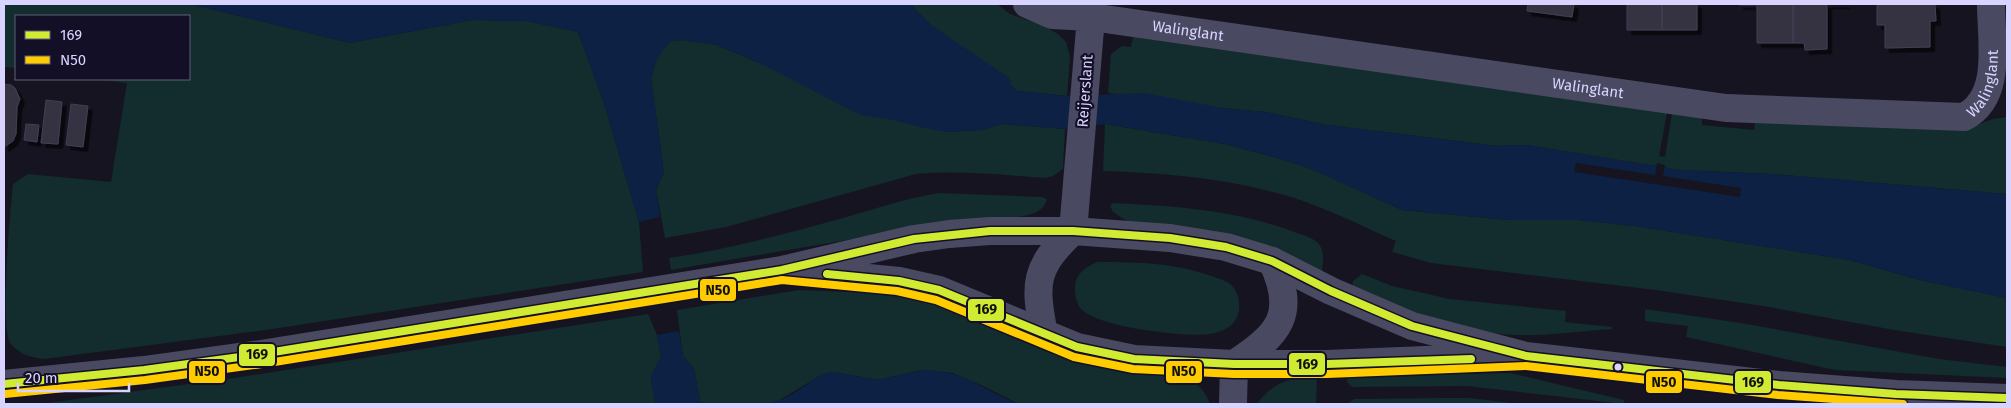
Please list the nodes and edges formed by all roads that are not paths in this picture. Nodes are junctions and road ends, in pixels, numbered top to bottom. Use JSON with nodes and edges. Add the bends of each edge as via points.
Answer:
{"nodes":[{"id":1,"x":1027,"y":4,"type":"edge"},
{"id":2,"x":1991,"y":4,"type":"edge"},
{"id":3,"x":1091,"y":17,"type":"junction"},
{"id":4,"x":1073,"y":231,"type":"junction"},
{"id":5,"x":1272,"y":261,"type":"junction"},
{"id":6,"x":782,"y":270,"type":"junction"},
{"id":7,"x":1044,"y":334,"type":"junction"},
{"id":8,"x":1526,"y":356,"type":"junction"},
{"id":9,"x":1234,"y":364,"type":"junction"},
{"id":10,"x":4,"y":384,"type":"edge"},
{"id":11,"x":2007,"y":398,"type":"edge"},
{"id":12,"x":1233,"y":404,"type":"edge"}],
"edges":[{"from":1,"to":3,"type":"street","via":[[1052,15]]},
{"from":2,"to":3,"type":"street","name":"Walinglant","via":[[1992,78],[1986,96],[1973,112],[1964,117],[1726,108]]},
{"from":3,"to":4,"type":"street","name":"Reijerslant"},
{"from":4,"to":5,"type":"street","via":[[1205,243]]},
{"from":4,"to":6,"type":"street","via":[[949,234]]},
{"from":4,"to":7,"type":"street","via":[[1054,249],[1037,286]]},
{"from":5,"to":8,"type":"street","via":[[1412,326]]},
{"from":5,"to":9,"type":"street","via":[[1281,281],[1284,304],[1280,319],[1260,347]]},
{"from":6,"to":7,"type":"street","via":[[899,281],[939,290]]},
{"from":6,"to":10,"type":"street","via":[[261,354]]},
{"from":7,"to":9,"type":"street","via":[[1077,347],[1134,360]]},
{"from":8,"to":9,"type":"street","via":[[1327,364]]},
{"from":8,"to":11,"type":"street","via":[[1779,385]]},
{"from":9,"to":12,"type":"street"}]}
